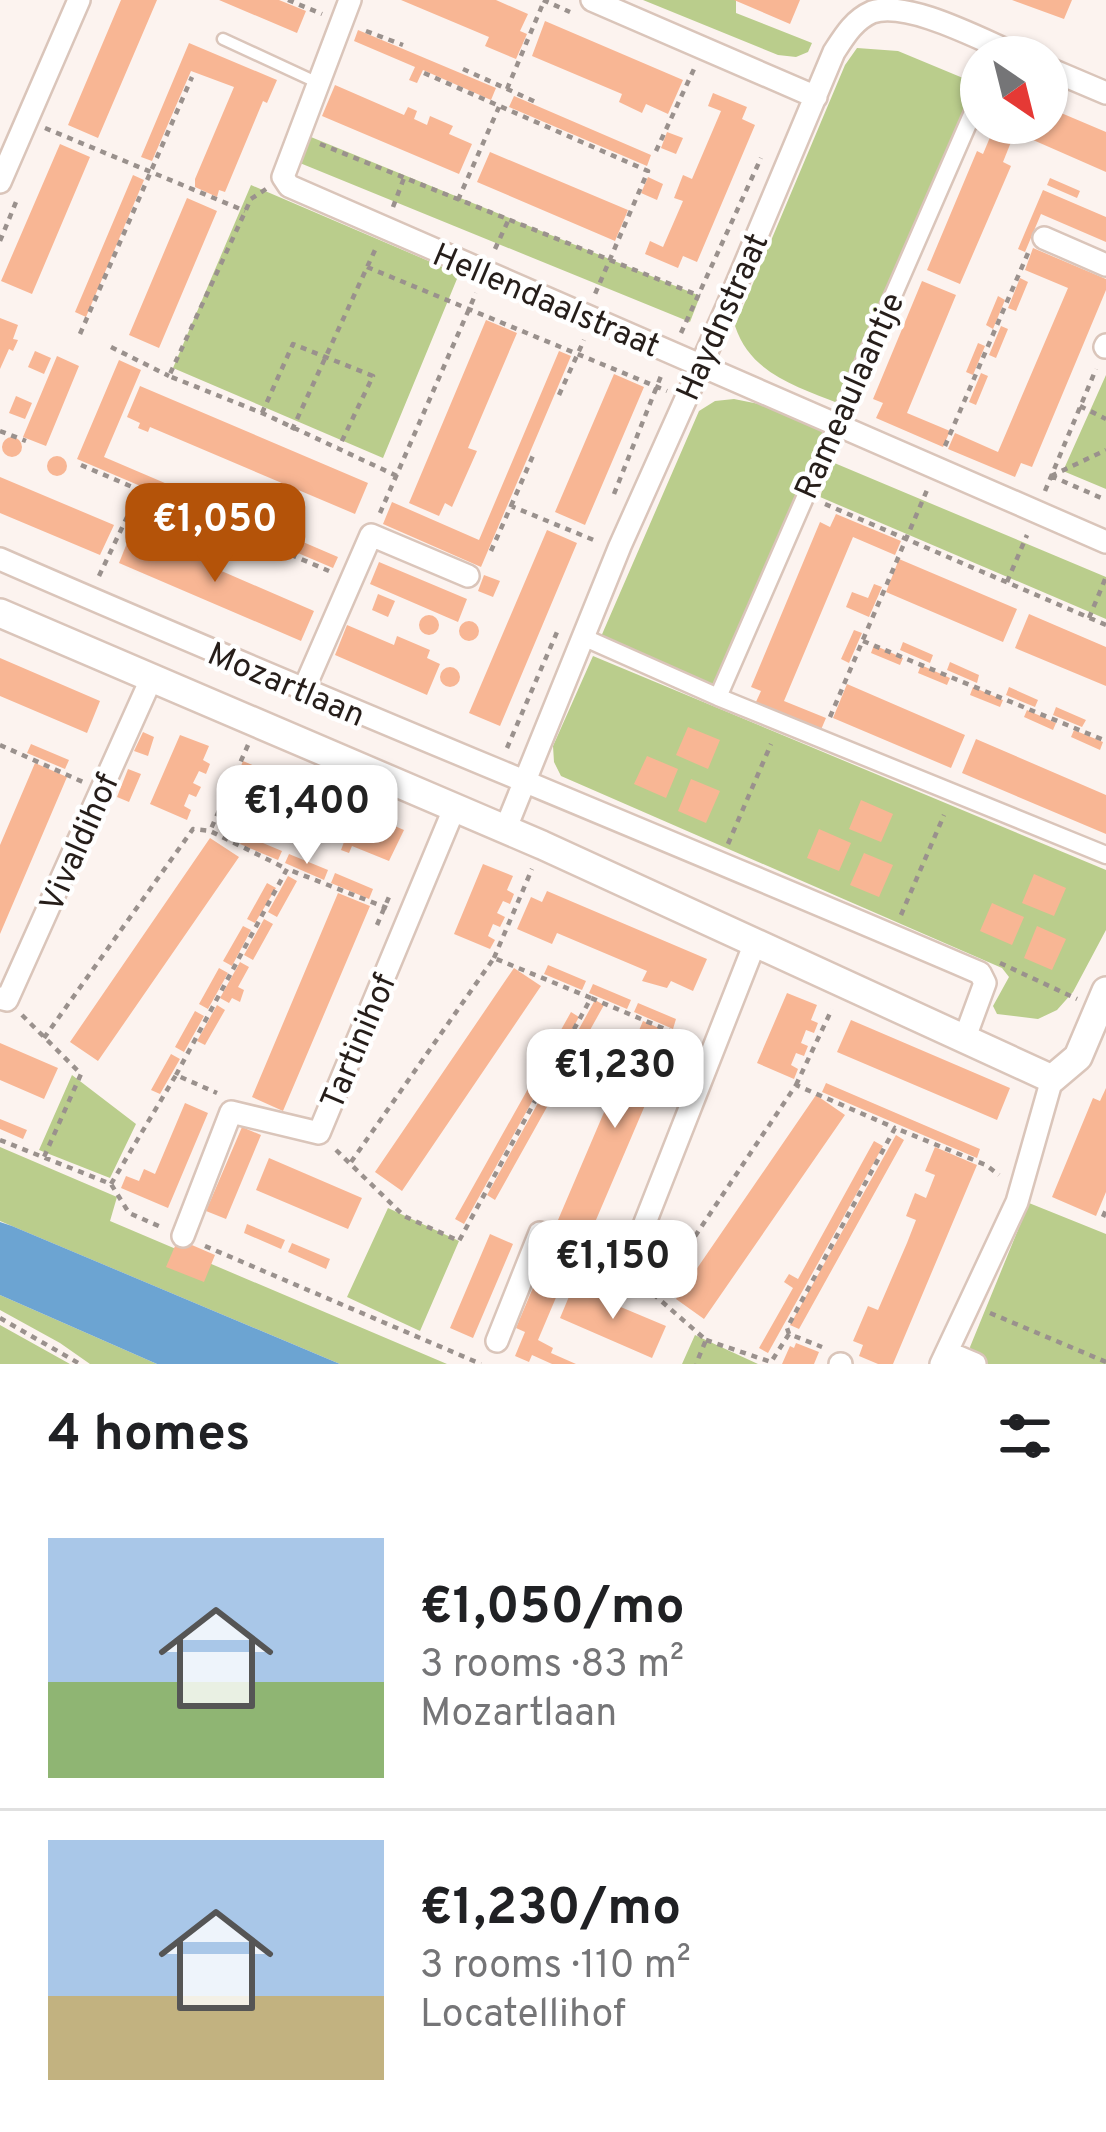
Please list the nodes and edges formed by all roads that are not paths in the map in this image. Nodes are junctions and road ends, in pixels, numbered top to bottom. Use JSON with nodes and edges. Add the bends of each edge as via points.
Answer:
{"nodes":[{"id":1,"x":79,"y":0,"type":"edge"},
{"id":2,"x":592,"y":0,"type":"edge"},
{"id":3,"x":945,"y":10,"type":"edge"},
{"id":4,"x":346,"y":11,"type":"edge"},
{"id":5,"x":982,"y":36,"type":"edge"},
{"id":6,"x":223,"y":40,"type":"dead end"},
{"id":7,"x":1068,"y":77,"type":"edge"},
{"id":8,"x":316,"y":82,"type":"junction"},
{"id":9,"x":1106,"y":93,"type":"edge"},
{"id":10,"x":816,"y":97,"type":"junction"},
{"id":11,"x":960,"y":141,"type":"edge"},
{"id":12,"x":0,"y":182,"type":"edge"},
{"id":13,"x":1044,"y":238,"type":"road end"},
{"id":14,"x":1106,"y":265,"type":"edge"},
{"id":15,"x":699,"y":364,"type":"junction"},
{"id":16,"x":834,"y":426,"type":"junction"},
{"id":17,"x":1106,"y":542,"type":"edge"},
{"id":18,"x":0,"y":559,"type":"edge"},
{"id":19,"x":468,"y":576,"type":"dead end"},
{"id":20,"x":0,"y":613,"type":"edge"},
{"id":21,"x":585,"y":638,"type":"junction"},
{"id":22,"x":152,"y":677,"type":"junction"},
{"id":23,"x":303,"y":691,"type":"junction"},
{"id":24,"x":718,"y":697,"type":"junction"},
{"id":25,"x":526,"y":779,"type":"junction"},
{"id":26,"x":454,"y":809,"type":"junction"},
{"id":27,"x":505,"y":830,"type":"junction"},
{"id":28,"x":1106,"y":855,"type":"edge"},
{"id":29,"x":755,"y":943,"type":"junction"},
{"id":30,"x":3,"y":999,"type":"edge"},
{"id":31,"x":1102,"y":1000,"type":"edge"},
{"id":32,"x":964,"y":1040,"type":"junction"},
{"id":33,"x":1052,"y":1078,"type":"junction"},
{"id":34,"x":183,"y":1236,"type":"road end"},
{"id":35,"x":497,"y":1341,"type":"dead end"},
{"id":36,"x":945,"y":1359,"type":"edge"},
{"id":37,"x":975,"y":1364,"type":"edge"}],
"edges":[{"from":1,"to":12,"type":"street"},
{"from":2,"to":10,"type":"street"},
{"from":3,"to":5,"type":"street","name":"Haydnstraat"},
{"from":3,"to":10,"type":"street","name":"Haydnstraat","via":[[869,13],[850,26]]},
{"from":4,"to":8,"type":"street"},
{"from":6,"to":8,"type":"lane"},
{"from":7,"to":9,"type":"street"},
{"from":8,"to":15,"type":"street","name":"Hellendaalstraat","via":[[283,177],[306,196]]},
{"from":10,"to":15,"type":"street","name":"Haydnstraat"},
{"from":11,"to":16,"type":"street","name":"Rameaulaantje"},
{"from":13,"to":14,"type":"street"},
{"from":15,"to":16,"type":"street","name":"Hellendaalstraat"},
{"from":15,"to":21,"type":"street","name":"Haydnstraat"},
{"from":16,"to":17,"type":"street","name":"Hellendaalstraat"},
{"from":16,"to":24,"type":"street","name":"Rameaulaantje"},
{"from":18,"to":23,"type":"street","name":"Mozartlaan"},
{"from":19,"to":23,"type":"street","via":[[371,535]]},
{"from":20,"to":22,"type":"street","name":"Mozartlaan"},
{"from":21,"to":24,"type":"street"},
{"from":21,"to":25,"type":"street","name":"Haydnstraat"},
{"from":22,"to":26,"type":"street","name":"Mozartlaan"},
{"from":22,"to":30,"type":"street","name":"Vivaldihof"},
{"from":23,"to":25,"type":"street","name":"Mozartlaan"},
{"from":24,"to":28,"type":"street"},
{"from":25,"to":27,"type":"street"},
{"from":25,"to":32,"type":"street","name":"Mozartlaan","via":[[980,973],[985,983]]},
{"from":26,"to":27,"type":"street","name":"Mozartlaan"},
{"from":26,"to":34,"type":"street","name":"Tartinihof","via":[[319,1133],[231,1112]]},
{"from":27,"to":29,"type":"street","name":"Mozartlaan"},
{"from":29,"to":32,"type":"street","name":"Mozartlaan"},
{"from":29,"to":35,"type":"street","via":[[626,1271],[540,1233]]},
{"from":31,"to":33,"type":"street","via":[[1078,1057]]},
{"from":32,"to":33,"type":"street","name":"Mozartlaan"},
{"from":33,"to":36,"type":"street","via":[[1020,1190]]},
{"from":36,"to":37,"type":"street"}]}
